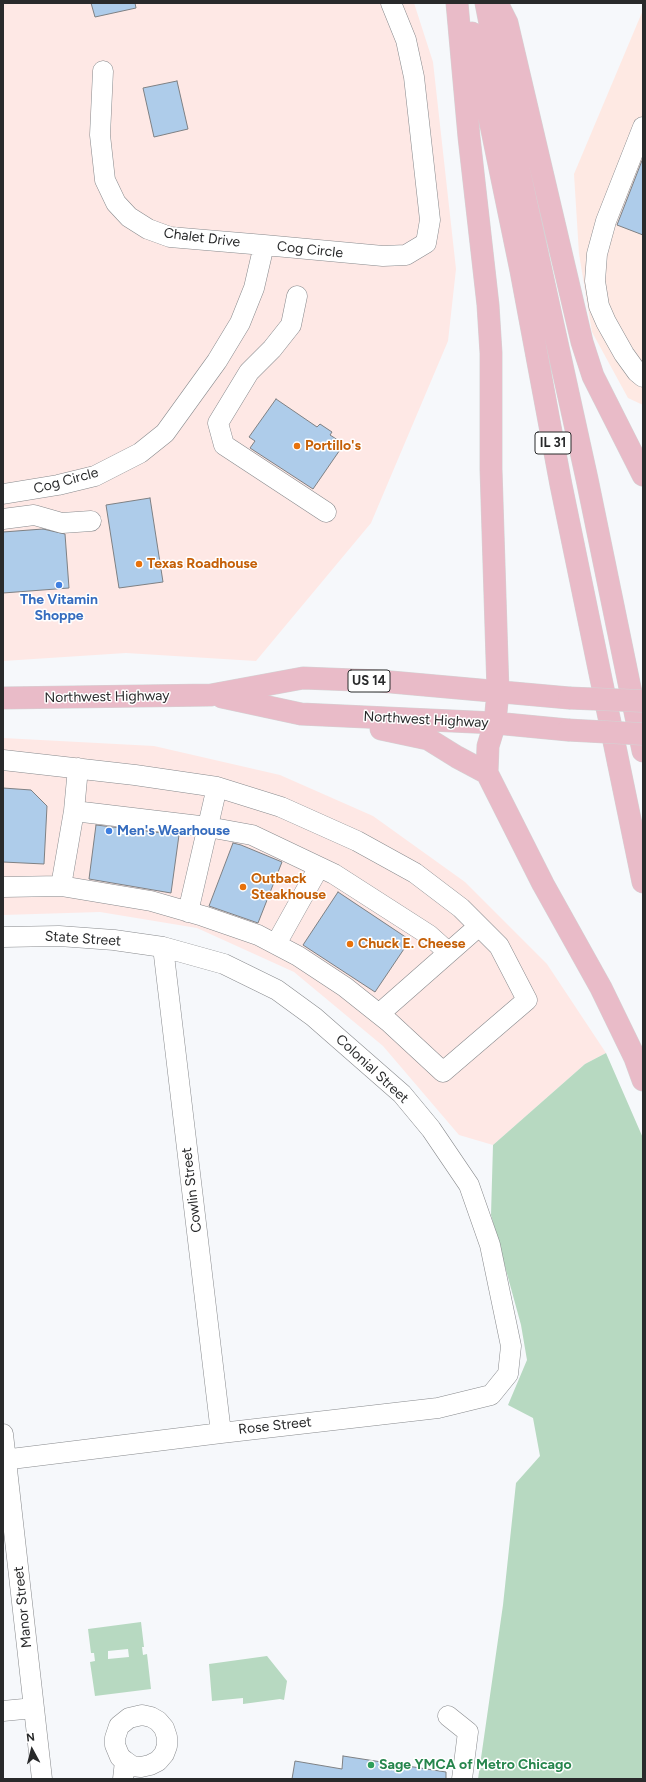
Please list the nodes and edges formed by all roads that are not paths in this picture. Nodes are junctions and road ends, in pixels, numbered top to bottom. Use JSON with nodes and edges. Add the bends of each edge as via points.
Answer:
{"nodes":[{"id":1,"x":391,"y":3,"type":"edge"},
{"id":2,"x":457,"y":3,"type":"edge"},
{"id":3,"x":463,"y":3,"type":"edge"},
{"id":4,"x":486,"y":3,"type":"edge"},
{"id":5,"x":497,"y":3,"type":"edge"},
{"id":6,"x":103,"y":71,"type":"dead end"},
{"id":7,"x":643,"y":127,"type":"edge"},
{"id":8,"x":264,"y":245,"type":"junction"},
{"id":9,"x":297,"y":296,"type":"dead end"},
{"id":10,"x":643,"y":377,"type":"edge"},
{"id":11,"x":643,"y":475,"type":"edge"},
{"id":12,"x":3,"y":494,"type":"edge"},
{"id":13,"x":326,"y":512,"type":"dead end"},
{"id":14,"x":3,"y":519,"type":"edge"},
{"id":15,"x":91,"y":521,"type":"dead end"},
{"id":16,"x":498,"y":691,"type":"junction"},
{"id":17,"x":211,"y":695,"type":"junction"},
{"id":18,"x":3,"y":698,"type":"edge"},
{"id":19,"x":643,"y":701,"type":"edge"},
{"id":20,"x":301,"y":714,"type":"junction"},
{"id":21,"x":495,"y":723,"type":"junction"},
{"id":22,"x":643,"y":734,"type":"edge"},
{"id":23,"x":643,"y":751,"type":"edge"},
{"id":24,"x":3,"y":760,"type":"edge"},
{"id":25,"x":78,"y":768,"type":"junction"},
{"id":26,"x":487,"y":772,"type":"junction"},
{"id":27,"x":217,"y":787,"type":"junction"},
{"id":28,"x":74,"y":811,"type":"junction"},
{"id":29,"x":208,"y":827,"type":"junction"},
{"id":30,"x":319,"y":867,"type":"junction"},
{"id":31,"x":643,"y":882,"type":"edge"},
{"id":32,"x":61,"y":886,"type":"junction"},
{"id":33,"x":3,"y":887,"type":"edge"},
{"id":34,"x":188,"y":912,"type":"junction"},
{"id":35,"x":479,"y":926,"type":"junction"},
{"id":36,"x":3,"y":937,"type":"edge"},
{"id":37,"x":276,"y":944,"type":"junction"},
{"id":38,"x":163,"y":947,"type":"junction"},
{"id":39,"x":448,"y":952,"type":"junction"},
{"id":40,"x":379,"y":1014,"type":"junction"},
{"id":41,"x":643,"y":1080,"type":"edge"},
{"id":42,"x":511,"y":1346,"type":"joint"},
{"id":43,"x":221,"y":1432,"type":"junction"},
{"id":44,"x":3,"y":1434,"type":"edge"},
{"id":45,"x":5,"y":1460,"type":"edge"},
{"id":46,"x":34,"y":1708,"type":"junction"},
{"id":47,"x":3,"y":1711,"type":"edge"},
{"id":48,"x":448,"y":1716,"type":"dead end"},
{"id":49,"x":42,"y":1779,"type":"edge"},
{"id":50,"x":462,"y":1779,"type":"edge"}],
"edges":[{"from":1,"to":8,"type":"street","name":"Cog Circle","via":[[406,40],[414,77],[430,220],[426,243],[406,255],[383,256]]},
{"from":2,"to":16,"type":"main road","via":[[491,353]]},
{"from":3,"to":31,"type":"main road","number":"IL 31","via":[[521,271],[561,485]]},
{"from":4,"to":23,"type":"main road","number":"IL 31","via":[[515,152]]},
{"from":5,"to":11,"type":"main road","via":[[507,23],[582,342],[593,376]]},
{"from":6,"to":8,"type":"street","name":"Chalet Drive","via":[[100,135],[105,180],[116,203],[129,217],[148,229],[170,237]]},
{"from":7,"to":10,"type":"street","via":[[606,221],[597,254],[595,281],[599,306],[606,322],[624,354]]},
{"from":8,"to":12,"type":"street","name":"Cog Circle","via":[[254,288],[240,323],[217,361],[165,433],[140,453],[95,476]]},
{"from":9,"to":13,"type":"street","via":[[291,325],[249,372],[218,423],[224,445]]},
{"from":14,"to":15,"type":"street","via":[[34,515],[62,523]]},
{"from":16,"to":17,"type":"main road","name":"Northwest Highway","number":"US 14","via":[[380,681],[304,678]]},
{"from":16,"to":19,"type":"main road","name":"Northwest Highway","number":"US 14","bridge":true,"via":[[570,698]]},
{"from":16,"to":21,"type":"main road"},
{"from":17,"to":18,"type":"main road","name":"Northwest Highway","number":"US 14"},
{"from":17,"to":20,"type":"main road","name":"Northwest Highway","number":"US 14"},
{"from":20,"to":21,"type":"main road","name":"Northwest Highway","number":"US 14"},
{"from":20,"to":26,"type":"main road","via":[[428,738]]},
{"from":21,"to":22,"type":"main road","name":"Northwest Highway","number":"US 14","bridge":true},
{"from":21,"to":26,"type":"main road","via":[[488,746]]},
{"from":24,"to":25,"type":"street"},
{"from":25,"to":27,"type":"street"},
{"from":25,"to":28,"type":"street"},
{"from":26,"to":41,"type":"main road","via":[[543,884],[601,988]]},
{"from":27,"to":29,"type":"street"},
{"from":27,"to":35,"type":"street","via":[[281,807],[357,840],[415,873],[461,908]]},
{"from":28,"to":29,"type":"street"},
{"from":28,"to":32,"type":"street"},
{"from":29,"to":30,"type":"street","via":[[252,835]]},
{"from":29,"to":34,"type":"street"},
{"from":30,"to":37,"type":"street"},
{"from":30,"to":39,"type":"street","via":[[429,935]]},
{"from":32,"to":33,"type":"street"},
{"from":32,"to":34,"type":"street","via":[[151,902]]},
{"from":34,"to":37,"type":"street","via":[[258,935]]},
{"from":35,"to":39,"type":"street"},
{"from":35,"to":40,"type":"street","via":[[499,946],[527,1000],[443,1072]]},
{"from":36,"to":38,"type":"street","name":"State Street","via":[[59,936]]},
{"from":37,"to":40,"type":"street","via":[[333,979]]},
{"from":38,"to":42,"type":"street","name":"Colonial Street","via":[[224,964],[277,990],[314,1017],[402,1094],[431,1129],[469,1185],[490,1245]]},
{"from":38,"to":43,"type":"street","name":"Cowlin Street"},
{"from":39,"to":40,"type":"street"},
{"from":42,"to":43,"type":"street","name":"Rose Street","via":[[508,1374],[491,1395],[438,1408]]},
{"from":43,"to":45,"type":"street","name":"Rose Street"},
{"from":44,"to":45,"type":"street","name":"Manor Street"},
{"from":45,"to":46,"type":"street","name":"Manor Street"},
{"from":46,"to":47,"type":"street"},
{"from":46,"to":49,"type":"street","name":"Manor Street"},
{"from":48,"to":50,"type":"street","via":[[468,1732]]}]}
